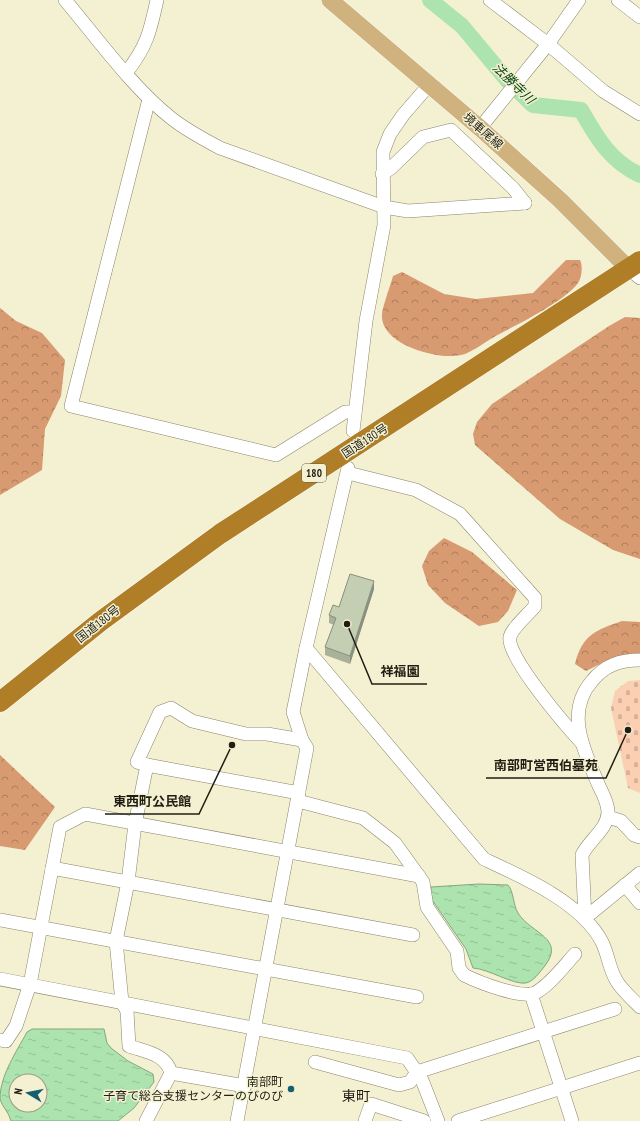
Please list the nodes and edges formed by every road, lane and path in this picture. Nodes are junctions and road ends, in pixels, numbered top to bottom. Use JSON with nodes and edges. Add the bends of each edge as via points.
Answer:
{"nodes":[{"id":1,"x":65,"y":0,"type":"edge"},
{"id":2,"x":157,"y":0,"type":"edge"},
{"id":3,"x":330,"y":0,"type":"edge"},
{"id":4,"x":490,"y":0,"type":"edge"},
{"id":5,"x":579,"y":0,"type":"edge"},
{"id":6,"x":618,"y":0,"type":"edge"},
{"id":7,"x":640,"y":17,"type":"edge"},
{"id":8,"x":548,"y":44,"type":"junction"},
{"id":9,"x":126,"y":73,"type":"junction"},
{"id":10,"x":429,"y":85,"type":"junction"},
{"id":11,"x":149,"y":98,"type":"junction"},
{"id":12,"x":640,"y":114,"type":"edge"},
{"id":13,"x":480,"y":128,"type":"junction"},
{"id":14,"x":382,"y":174,"type":"junction"},
{"id":15,"x":384,"y":207,"type":"junction"},
{"id":16,"x":636,"y":269,"type":"edge"},
{"id":17,"x":355,"y":412,"type":"junction"},
{"id":18,"x":353,"y":431,"type":"dead end"},
{"id":19,"x":306,"y":648,"type":"junction"},
{"id":20,"x":640,"y":660,"type":"edge"},
{"id":21,"x":0,"y":702,"type":"edge"},
{"id":22,"x":302,"y":740,"type":"junction"},
{"id":23,"x":581,"y":742,"type":"junction"},
{"id":24,"x":147,"y":765,"type":"junction"},
{"id":25,"x":298,"y":797,"type":"junction"},
{"id":26,"x":608,"y":817,"type":"junction"},
{"id":27,"x":135,"y":824,"type":"junction"},
{"id":28,"x":640,"y":837,"type":"edge"},
{"id":29,"x":288,"y":852,"type":"junction"},
{"id":30,"x":52,"y":868,"type":"junction"},
{"id":31,"x":640,"y":873,"type":"edge"},
{"id":32,"x":419,"y":876,"type":"junction"},
{"id":33,"x":128,"y":882,"type":"junction"},
{"id":34,"x":625,"y":885,"type":"junction"},
{"id":35,"x":640,"y":903,"type":"edge"},
{"id":36,"x":278,"y":909,"type":"junction"},
{"id":37,"x":585,"y":918,"type":"junction"},
{"id":38,"x":0,"y":920,"type":"edge"},
{"id":39,"x":40,"y":927,"type":"junction"},
{"id":40,"x":413,"y":935,"type":"dead end"},
{"id":41,"x":116,"y":941,"type":"junction"},
{"id":42,"x":575,"y":954,"type":"dead end"},
{"id":43,"x":267,"y":969,"type":"junction"},
{"id":44,"x":0,"y":978,"type":"edge"},
{"id":45,"x":30,"y":984,"type":"junction"},
{"id":46,"x":531,"y":994,"type":"junction"},
{"id":47,"x":418,"y":998,"type":"dead end"},
{"id":48,"x":122,"y":1002,"type":"junction"},
{"id":49,"x":640,"y":1007,"type":"edge"},
{"id":50,"x":615,"y":1009,"type":"dead end"},
{"id":51,"x":256,"y":1029,"type":"junction"},
{"id":52,"x":544,"y":1031,"type":"junction"},
{"id":53,"x":0,"y":1040,"type":"edge"},
{"id":54,"x":315,"y":1062,"type":"dead end"},
{"id":55,"x":640,"y":1063,"type":"edge"},
{"id":56,"x":417,"y":1072,"type":"junction"},
{"id":57,"x":171,"y":1073,"type":"junction"},
{"id":58,"x":245,"y":1086,"type":"junction"},
{"id":59,"x":562,"y":1088,"type":"junction"},
{"id":60,"x":146,"y":1121,"type":"edge"},
{"id":61,"x":237,"y":1121,"type":"edge"},
{"id":62,"x":365,"y":1121,"type":"edge"},
{"id":63,"x":424,"y":1121,"type":"edge"},
{"id":64,"x":438,"y":1121,"type":"edge"},
{"id":65,"x":458,"y":1121,"type":"edge"},
{"id":66,"x":572,"y":1121,"type":"edge"}],
"edges":[{"from":1,"to":9,"type":"street"},
{"from":2,"to":9,"type":"street","via":[[145,48]]},
{"from":3,"to":10,"type":"main road","name":"境車尾線"},
{"from":4,"to":8,"type":"street"},
{"from":5,"to":8,"type":"street"},
{"from":6,"to":7,"type":"street"},
{"from":8,"to":12,"type":"street","via":[[603,91]]},
{"from":8,"to":13,"type":"street"},
{"from":9,"to":11,"type":"street"},
{"from":10,"to":13,"type":"main road","name":"境車尾線"},
{"from":10,"to":14,"type":"street","via":[[390,134],[383,152]]},
{"from":11,"to":15,"type":"street","via":[[195,135],[220,148]]},
{"from":11,"to":17,"type":"street","via":[[71,406],[276,455],[346,412]]},
{"from":13,"to":16,"type":"main road","name":"境車尾線"},
{"from":14,"to":15,"type":"street"},
{"from":14,"to":15,"type":"street","via":[[423,137],[451,130],[513,188],[525,203],[408,211]]},
{"from":15,"to":17,"type":"street","via":[[384,226],[366,321]]},
{"from":16,"to":21,"type":"highway","name":"国道180号","number":"180","via":[[220,534],[101,621]]},
{"from":17,"to":18,"type":"street"},
{"from":19,"to":22,"type":"street","via":[[293,712]]},
{"from":19,"to":23,"type":"street","via":[[348,471],[416,490],[460,514],[535,598],[535,606],[510,634],[509,642],[514,654],[556,715]]},
{"from":19,"to":37,"type":"street","via":[[484,859],[534,885]]},
{"from":20,"to":23,"type":"street","via":[[616,662],[600,672],[590,683],[582,697],[578,720]]},
{"from":22,"to":24,"type":"street","via":[[267,734],[246,734],[192,721],[171,708],[160,712],[137,762]]},
{"from":22,"to":25,"type":"street","via":[[307,748]]},
{"from":23,"to":26,"type":"street","via":[[606,802]]},
{"from":24,"to":25,"type":"street"},
{"from":24,"to":27,"type":"street"},
{"from":25,"to":29,"type":"street"},
{"from":25,"to":32,"type":"street","via":[[370,822],[395,843]]},
{"from":26,"to":28,"type":"street","via":[[621,821],[634,835]]},
{"from":26,"to":37,"type":"street","via":[[582,855]]},
{"from":27,"to":29,"type":"street"},
{"from":27,"to":30,"type":"street","via":[[85,814],[60,827]]},
{"from":27,"to":33,"type":"street"},
{"from":29,"to":32,"type":"street"},
{"from":29,"to":36,"type":"street"},
{"from":30,"to":33,"type":"street"},
{"from":30,"to":39,"type":"street"},
{"from":31,"to":34,"type":"street"},
{"from":32,"to":46,"type":"street","via":[[423,882],[427,907],[457,951],[461,972],[468,977],[516,993]]},
{"from":33,"to":36,"type":"street"},
{"from":33,"to":41,"type":"street"},
{"from":34,"to":35,"type":"street"},
{"from":34,"to":37,"type":"street"},
{"from":36,"to":40,"type":"street"},
{"from":36,"to":43,"type":"street"},
{"from":37,"to":49,"type":"street","via":[[602,942],[616,980]]},
{"from":38,"to":39,"type":"street"},
{"from":39,"to":41,"type":"street"},
{"from":39,"to":45,"type":"street"},
{"from":41,"to":43,"type":"street"},
{"from":41,"to":48,"type":"street"},
{"from":42,"to":46,"type":"street","via":[[541,988]]},
{"from":43,"to":47,"type":"street"},
{"from":43,"to":51,"type":"street"},
{"from":44,"to":45,"type":"street"},
{"from":45,"to":48,"type":"street"},
{"from":45,"to":53,"type":"street","via":[[16,1026],[6,1041]]},
{"from":46,"to":52,"type":"street"},
{"from":48,"to":51,"type":"street"},
{"from":48,"to":57,"type":"street","via":[[128,1010],[129,1046],[162,1058],[169,1065]]},
{"from":50,"to":52,"type":"street"},
{"from":51,"to":56,"type":"street","via":[[407,1058]]},
{"from":51,"to":58,"type":"street"},
{"from":52,"to":56,"type":"street"},
{"from":52,"to":59,"type":"street"},
{"from":54,"to":56,"type":"street","via":[[399,1085],[410,1082]]},
{"from":55,"to":59,"type":"street"},
{"from":56,"to":64,"type":"street"},
{"from":57,"to":58,"type":"street"},
{"from":57,"to":60,"type":"street"},
{"from":58,"to":61,"type":"street"},
{"from":59,"to":65,"type":"street"},
{"from":59,"to":66,"type":"street"},
{"from":62,"to":63,"type":"street","via":[[371,1104]]}]}
